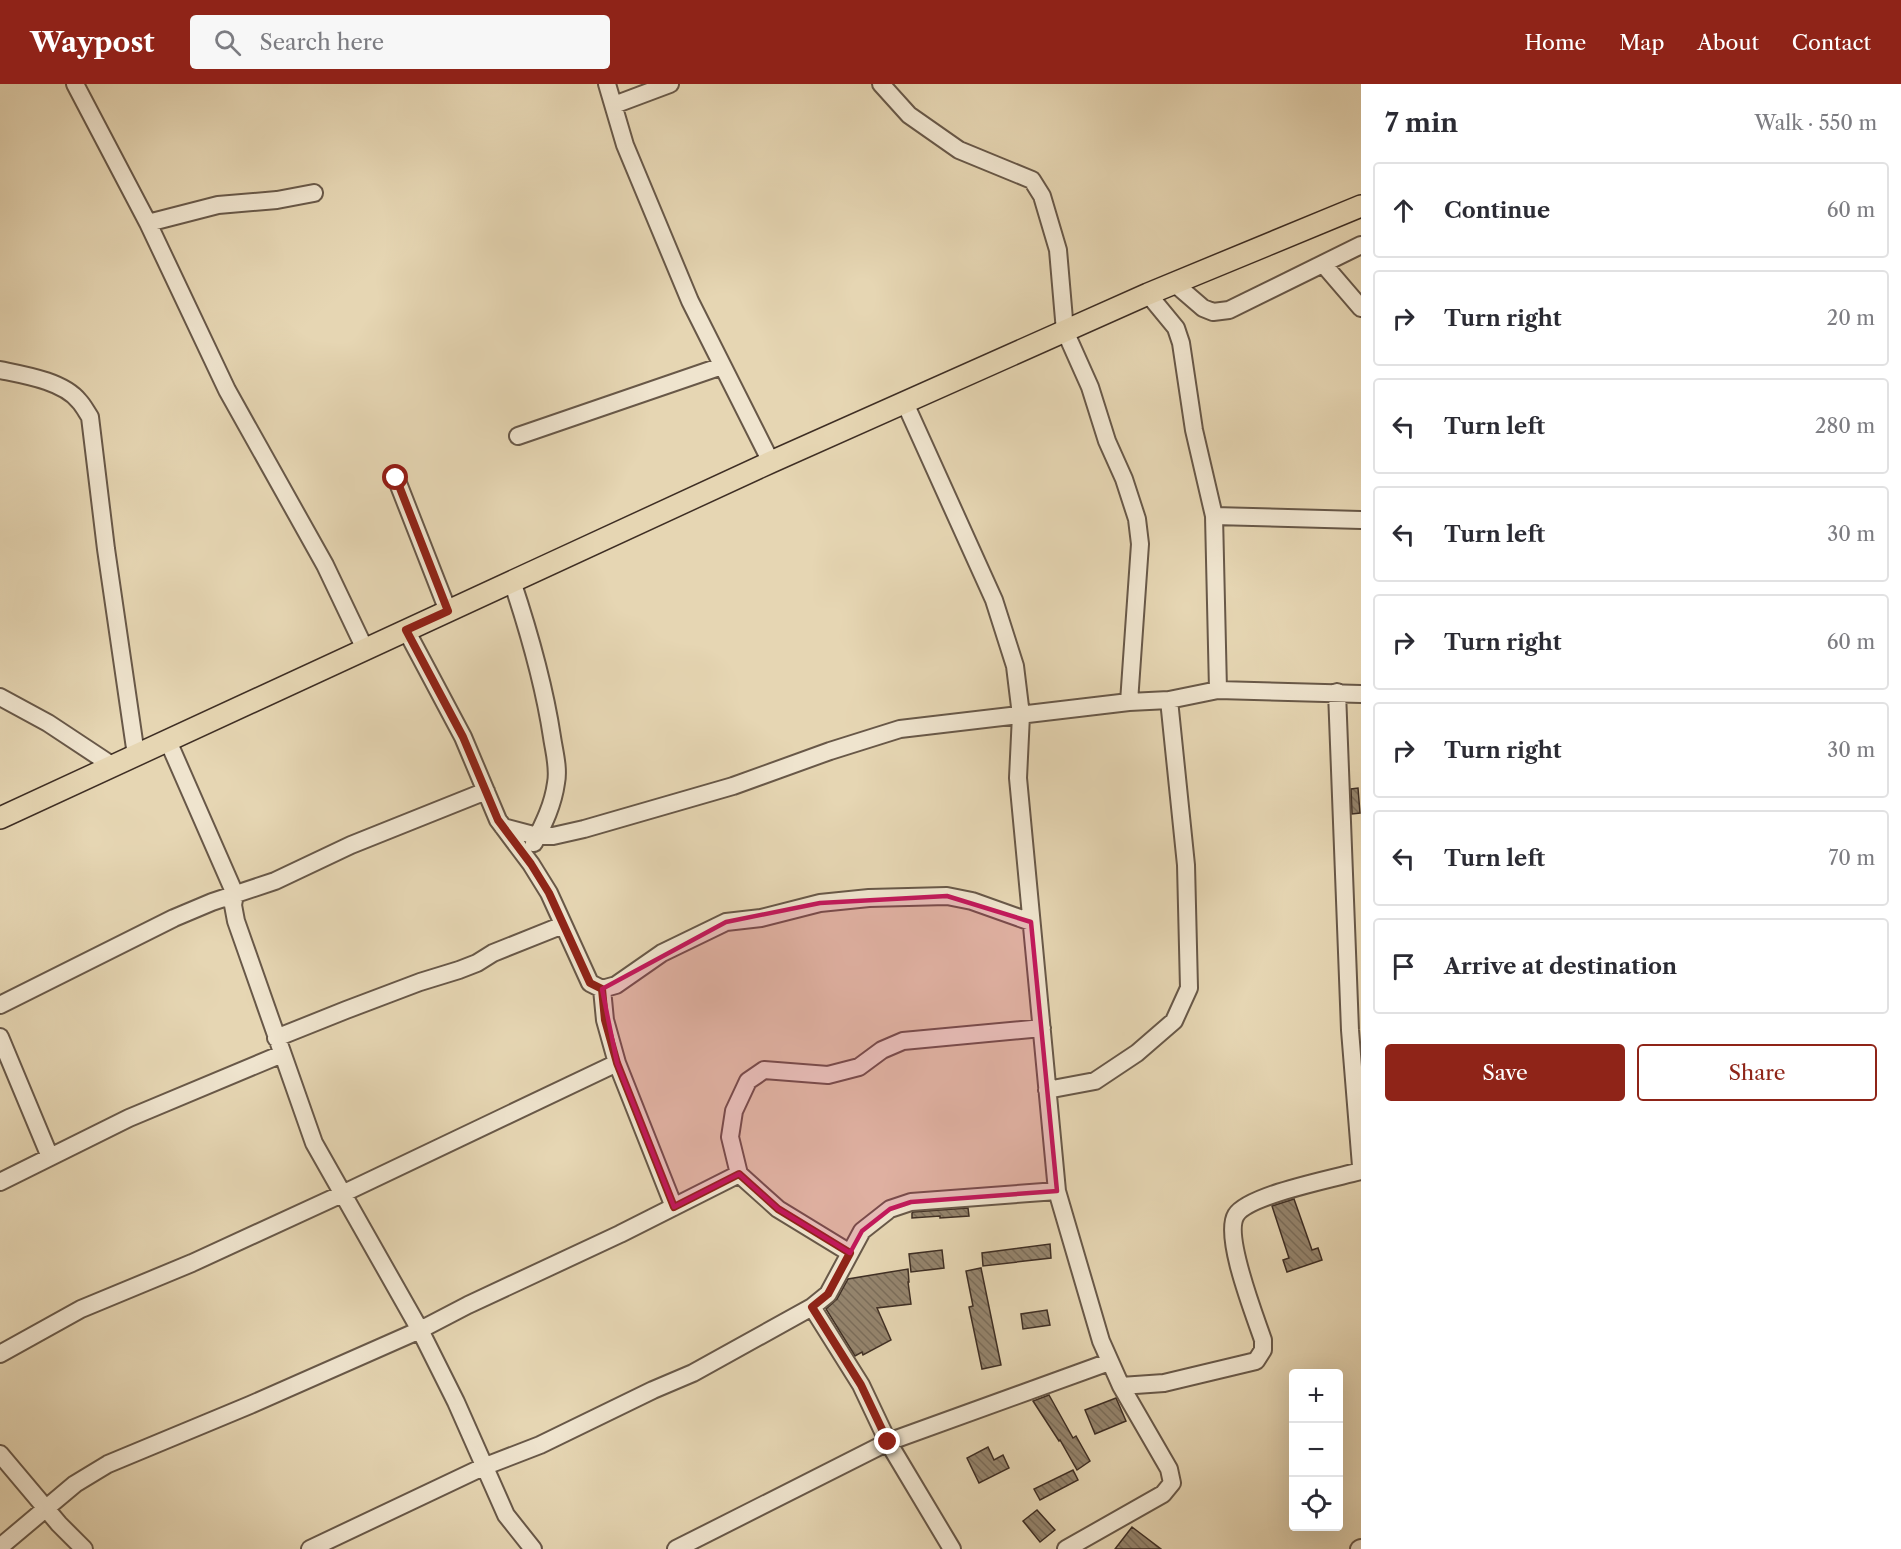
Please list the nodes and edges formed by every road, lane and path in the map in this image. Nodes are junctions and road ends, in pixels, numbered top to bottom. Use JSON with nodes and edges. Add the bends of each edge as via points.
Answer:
{"nodes":[{"id":1,"x":75,"y":84,"type":"edge"},
{"id":2,"x":608,"y":84,"type":"edge"},
{"id":3,"x":670,"y":84,"type":"edge"},
{"id":4,"x":881,"y":84,"type":"edge"},
{"id":5,"x":614,"y":105,"type":"junction"},
{"id":6,"x":314,"y":194,"type":"dead end"},
{"id":7,"x":1361,"y":206,"type":"edge"},
{"id":8,"x":148,"y":224,"type":"junction"},
{"id":9,"x":1361,"y":245,"type":"edge"},
{"id":10,"x":1324,"y":265,"type":"junction"},
{"id":11,"x":1174,"y":283,"type":"junction"},
{"id":12,"x":1148,"y":294,"type":"junction"},
{"id":13,"x":1361,"y":309,"type":"edge"},
{"id":14,"x":1065,"y":331,"type":"junction"},
{"id":15,"x":722,"y":366,"type":"junction"},
{"id":16,"x":0,"y":370,"type":"edge"},
{"id":17,"x":905,"y":403,"type":"junction"},
{"id":18,"x":518,"y":436,"type":"dead end"},
{"id":19,"x":771,"y":462,"type":"junction"},
{"id":20,"x":396,"y":478,"type":"dead end"},
{"id":21,"x":1214,"y":516,"type":"junction"},
{"id":22,"x":1361,"y":520,"type":"edge"},
{"id":23,"x":512,"y":581,"type":"junction"},
{"id":24,"x":448,"y":611,"type":"junction"},
{"id":25,"x":406,"y":630,"type":"junction"},
{"id":26,"x":365,"y":649,"type":"junction"},
{"id":27,"x":1218,"y":690,"type":"junction"},
{"id":28,"x":1337,"y":692,"type":"junction"},
{"id":29,"x":1361,"y":694,"type":"edge"},
{"id":30,"x":0,"y":697,"type":"edge"},
{"id":31,"x":1169,"y":700,"type":"junction"},
{"id":32,"x":1129,"y":702,"type":"junction"},
{"id":33,"x":1021,"y":715,"type":"junction"},
{"id":34,"x":168,"y":741,"type":"junction"},
{"id":35,"x":136,"y":756,"type":"junction"},
{"id":36,"x":113,"y":766,"type":"junction"},
{"id":37,"x":486,"y":791,"type":"junction"},
{"id":38,"x":0,"y":818,"type":"edge"},
{"id":39,"x":503,"y":827,"type":"junction"},
{"id":40,"x":537,"y":836,"type":"junction"},
{"id":41,"x":526,"y":858,"type":"junction"},
{"id":42,"x":235,"y":894,"type":"junction"},
{"id":43,"x":1031,"y":922,"type":"junction"},
{"id":44,"x":563,"y":925,"type":"junction"},
{"id":45,"x":602,"y":989,"type":"junction"},
{"id":46,"x":0,"y":1005,"type":"edge"},
{"id":47,"x":1042,"y":1028,"type":"junction"},
{"id":48,"x":0,"y":1036,"type":"edge"},
{"id":49,"x":276,"y":1038,"type":"junction"},
{"id":50,"x":282,"y":1054,"type":"junction"},
{"id":51,"x":617,"y":1063,"type":"junction"},
{"id":52,"x":1047,"y":1090,"type":"junction"},
{"id":53,"x":50,"y":1157,"type":"junction"},
{"id":54,"x":1361,"y":1166,"type":"edge"},
{"id":55,"x":1361,"y":1171,"type":"edge"},
{"id":56,"x":739,"y":1174,"type":"junction"},
{"id":57,"x":0,"y":1182,"type":"edge"},
{"id":58,"x":1057,"y":1191,"type":"junction"},
{"id":59,"x":342,"y":1194,"type":"junction"},
{"id":60,"x":674,"y":1207,"type":"junction"},
{"id":61,"x":850,"y":1253,"type":"junction"},
{"id":62,"x":812,"y":1307,"type":"junction"},
{"id":63,"x":420,"y":1330,"type":"junction"},
{"id":64,"x":0,"y":1354,"type":"edge"},
{"id":65,"x":1109,"y":1362,"type":"junction"},
{"id":66,"x":1121,"y":1386,"type":"junction"},
{"id":67,"x":888,"y":1442,"type":"junction"},
{"id":68,"x":0,"y":1454,"type":"edge"},
{"id":69,"x":483,"y":1467,"type":"junction"},
{"id":70,"x":47,"y":1508,"type":"junction"},
{"id":71,"x":0,"y":1547,"type":"edge"},
{"id":72,"x":84,"y":1549,"type":"edge"},
{"id":73,"x":310,"y":1549,"type":"edge"},
{"id":74,"x":533,"y":1549,"type":"edge"},
{"id":75,"x":676,"y":1549,"type":"edge"},
{"id":76,"x":952,"y":1549,"type":"edge"},
{"id":77,"x":1066,"y":1549,"type":"edge"}],
"edges":[{"from":1,"to":8,"type":"street"},
{"from":2,"to":5,"type":"street"},
{"from":3,"to":5,"type":"street"},
{"from":4,"to":14,"type":"street","via":[[909,115],[959,150],[1032,180],[1042,196],[1058,250]]},
{"from":5,"to":15,"type":"street","via":[[625,145]]},
{"from":6,"to":8,"type":"street","via":[[218,205]]},
{"from":7,"to":11,"type":"main road"},
{"from":8,"to":26,"type":"street","via":[[227,390],[325,565]]},
{"from":9,"to":10,"type":"street"},
{"from":10,"to":11,"type":"street","via":[[1229,310],[1213,312]]},
{"from":10,"to":13,"type":"street"},
{"from":11,"to":12,"type":"main road"},
{"from":12,"to":14,"type":"main road"},
{"from":12,"to":21,"type":"street","via":[[1176,327],[1181,343],[1194,430]]},
{"from":14,"to":17,"type":"main road"},
{"from":14,"to":32,"type":"street","via":[[1090,387],[1137,519],[1140,544]]},
{"from":15,"to":18,"type":"street"},
{"from":15,"to":19,"type":"street"},
{"from":16,"to":35,"type":"street","via":[[61,386],[78,399],[90,417]]},
{"from":17,"to":19,"type":"main road"},
{"from":17,"to":33,"type":"street","via":[[994,600],[1015,666]]},
{"from":19,"to":23,"type":"main road"},
{"from":20,"to":24,"type":"street"},
{"from":21,"to":22,"type":"street"},
{"from":21,"to":27,"type":"street"},
{"from":23,"to":24,"type":"main road"},
{"from":23,"to":40,"type":"street","via":[[547,705],[555,756],[557,780],[550,810]]},
{"from":24,"to":25,"type":"main road"},
{"from":25,"to":26,"type":"main road"},
{"from":25,"to":37,"type":"street","via":[[463,737]]},
{"from":26,"to":34,"type":"main road"},
{"from":27,"to":28,"type":"street"},
{"from":27,"to":31,"type":"street"},
{"from":28,"to":29,"type":"street"},
{"from":28,"to":54,"type":"street","via":[[1350,1030]]},
{"from":30,"to":36,"type":"street"},
{"from":31,"to":32,"type":"street"},
{"from":31,"to":52,"type":"street","via":[[1186,865],[1189,988],[1174,1021],[1137,1053],[1095,1081]]},
{"from":32,"to":33,"type":"street"},
{"from":33,"to":40,"type":"street","via":[[900,729],[733,786],[584,829]]},
{"from":33,"to":43,"type":"street","via":[[1018,778]]},
{"from":34,"to":35,"type":"main road"},
{"from":34,"to":42,"type":"street"},
{"from":35,"to":36,"type":"main road"},
{"from":36,"to":38,"type":"main road"},
{"from":37,"to":39,"type":"street"},
{"from":37,"to":42,"type":"street","via":[[351,845],[275,881]]},
{"from":39,"to":40,"type":"street"},
{"from":39,"to":41,"type":"street"},
{"from":40,"to":41,"type":"street"},
{"from":41,"to":44,"type":"street","via":[[549,893]]},
{"from":42,"to":46,"type":"street","via":[[174,918]]},
{"from":42,"to":49,"type":"street","via":[[237,921]]},
{"from":43,"to":45,"type":"street","via":[[947,896],[869,897],[820,903],[762,918],[726,922],[662,953],[616,985]]},
{"from":43,"to":47,"type":"street"},
{"from":44,"to":45,"type":"street","via":[[590,983]]},
{"from":44,"to":49,"type":"street","via":[[477,963]]},
{"from":45,"to":51,"type":"street","via":[[605,1020]]},
{"from":47,"to":52,"type":"street"},
{"from":47,"to":56,"type":"street","via":[[903,1041],[859,1067],[828,1075],[764,1070],[748,1081],[734,1111],[730,1137]]},
{"from":48,"to":53,"type":"street"},
{"from":49,"to":50,"type":"street"},
{"from":50,"to":53,"type":"street","via":[[129,1118]]},
{"from":50,"to":59,"type":"street","via":[[314,1143]]},
{"from":51,"to":59,"type":"street"},
{"from":51,"to":60,"type":"street"},
{"from":52,"to":58,"type":"street"},
{"from":53,"to":57,"type":"street"},
{"from":55,"to":66,"type":"street","via":[[1259,1199],[1234,1217],[1237,1259],[1263,1340],[1263,1350],[1256,1361],[1164,1383]]},
{"from":56,"to":60,"type":"street"},
{"from":56,"to":61,"type":"street","via":[[778,1209]]},
{"from":58,"to":61,"type":"street","via":[[911,1202],[890,1209],[862,1231]]},
{"from":58,"to":65,"type":"street"},
{"from":59,"to":63,"type":"street"},
{"from":59,"to":64,"type":"street","via":[[81,1309]]},
{"from":60,"to":63,"type":"street"},
{"from":61,"to":62,"type":"street","via":[[828,1294]]},
{"from":62,"to":67,"type":"street","via":[[861,1385]]},
{"from":62,"to":69,"type":"street","via":[[693,1373],[540,1445]]},
{"from":63,"to":69,"type":"street"},
{"from":63,"to":70,"type":"street","via":[[108,1464],[75,1484]]},
{"from":65,"to":66,"type":"street"},
{"from":65,"to":67,"type":"street"},
{"from":66,"to":77,"type":"street","via":[[1169,1469],[1172,1482],[1163,1494]]},
{"from":67,"to":75,"type":"street"},
{"from":67,"to":76,"type":"street"},
{"from":68,"to":70,"type":"street"},
{"from":69,"to":73,"type":"street"},
{"from":69,"to":74,"type":"street","via":[[506,1515]]},
{"from":70,"to":71,"type":"street"},
{"from":70,"to":72,"type":"street"}]}
